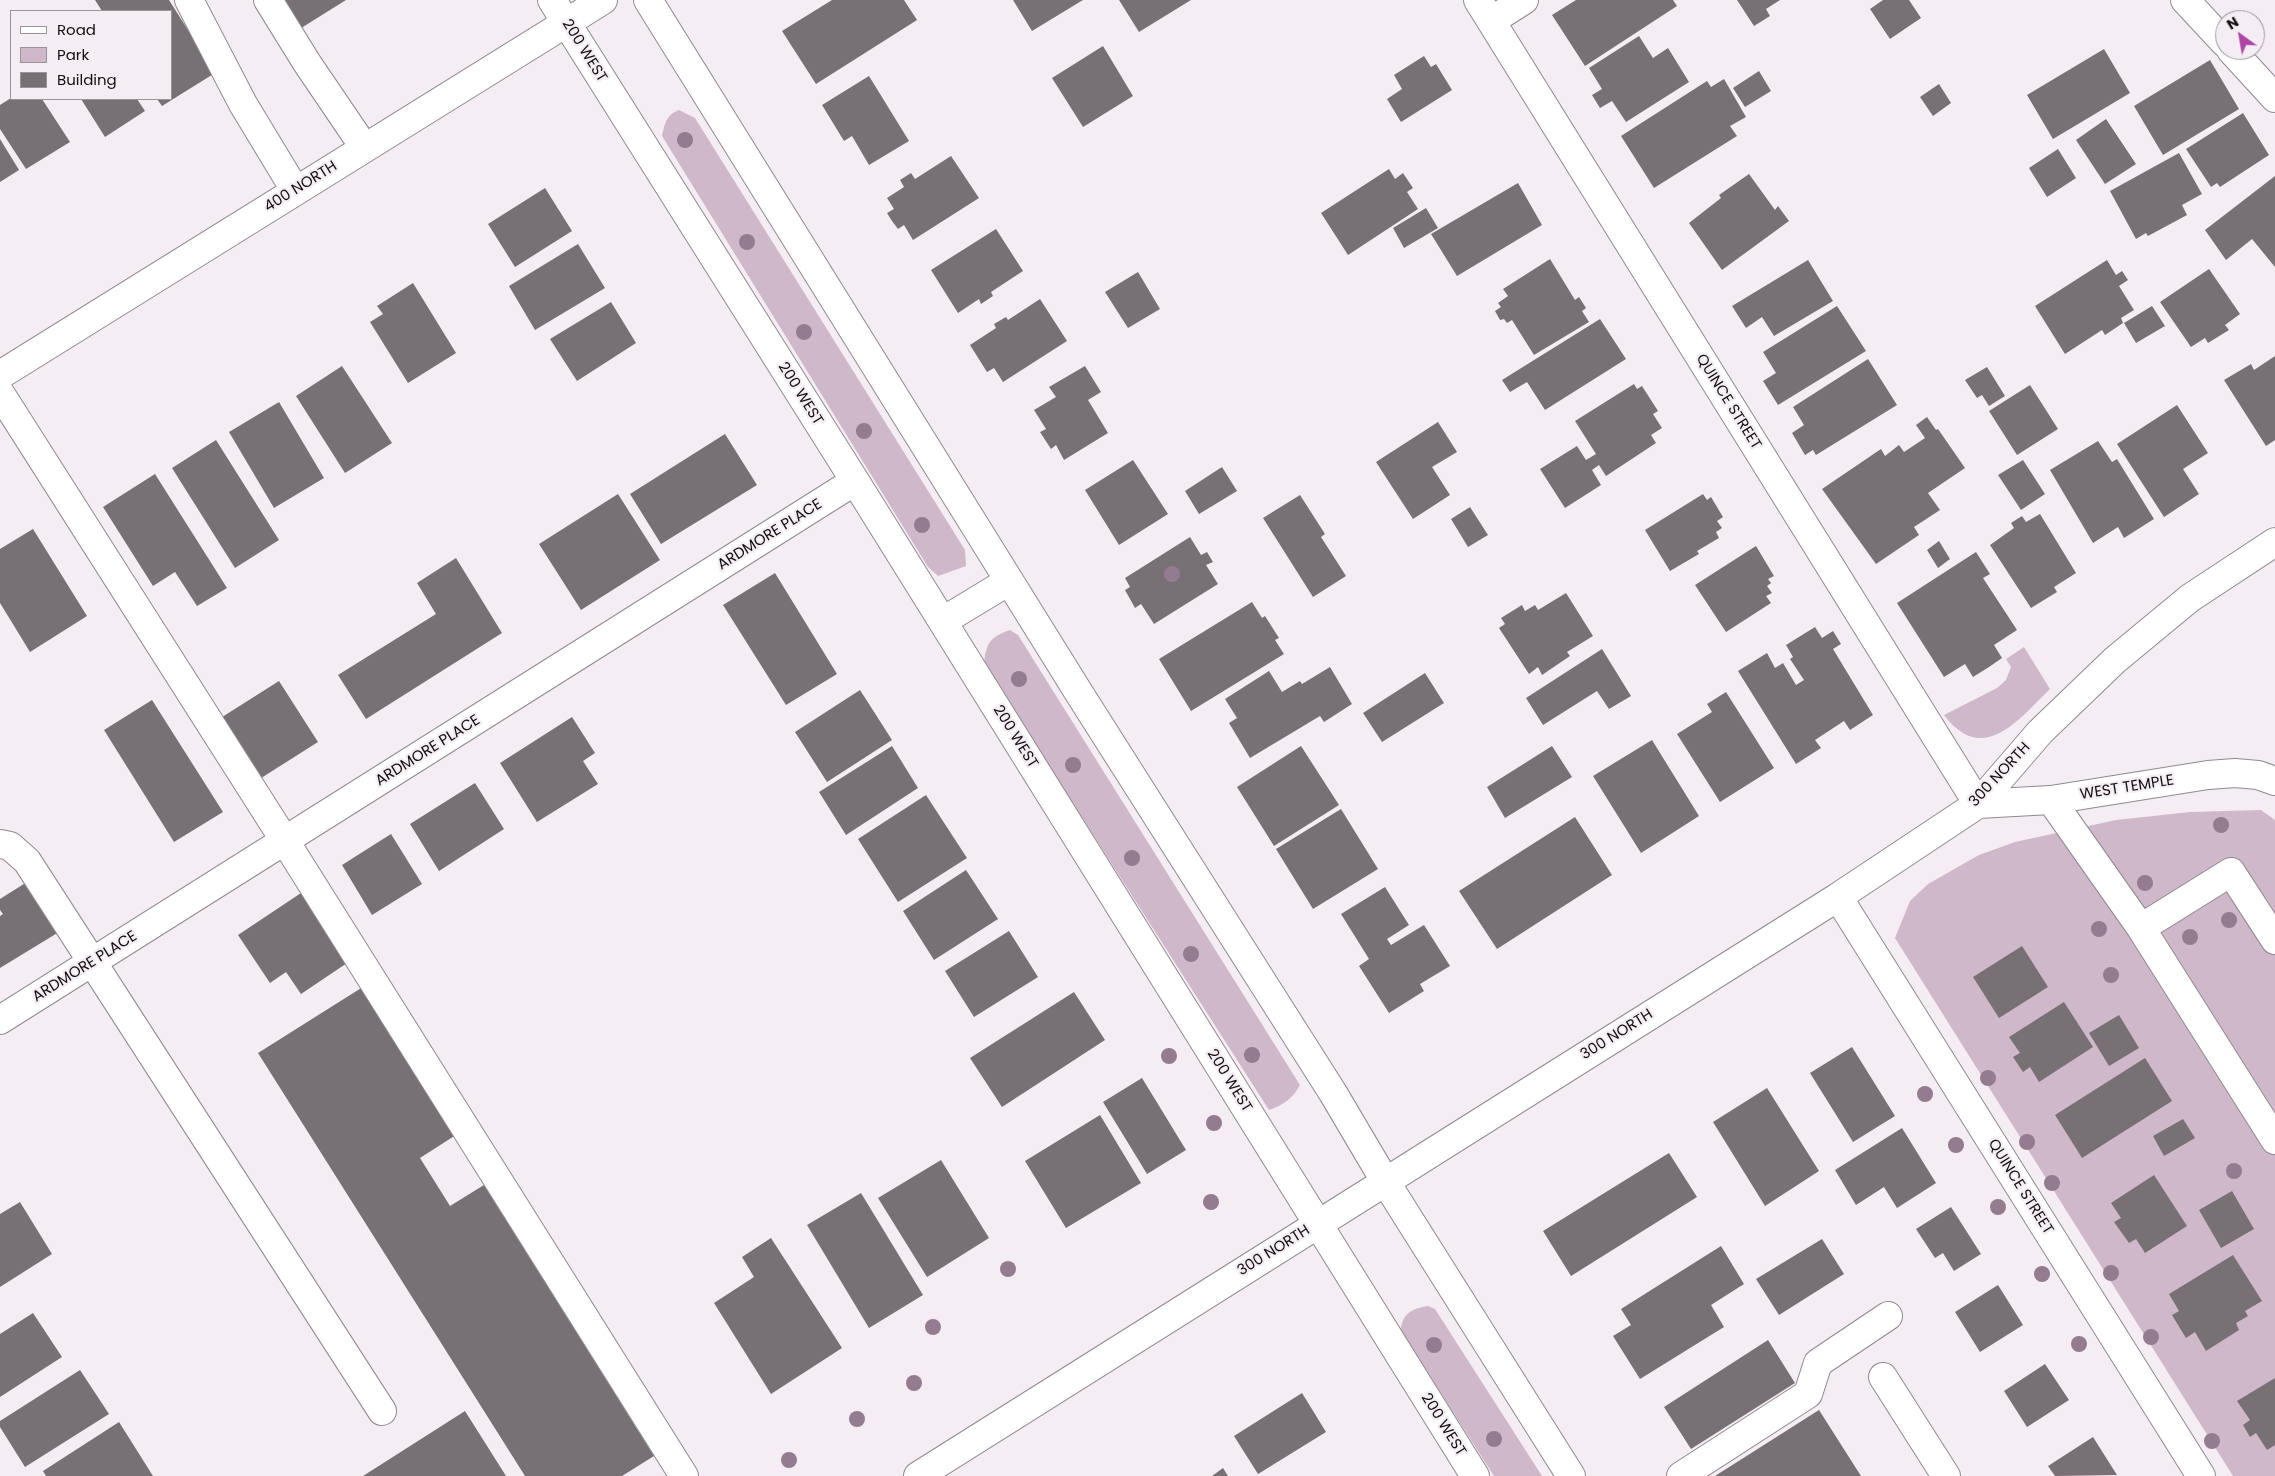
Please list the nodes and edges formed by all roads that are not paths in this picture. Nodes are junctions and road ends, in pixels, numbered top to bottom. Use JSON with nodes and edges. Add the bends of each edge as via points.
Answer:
{"nodes":[{"id":1,"x":189,"y":0,"type":"edge"},
{"id":2,"x":268,"y":0,"type":"edge"},
{"id":3,"x":603,"y":0,"type":"edge"},
{"id":4,"x":648,"y":0,"type":"edge"},
{"id":5,"x":1524,"y":0,"type":"edge"},
{"id":6,"x":2185,"y":0,"type":"edge"},
{"id":7,"x":559,"y":11,"type":"edge"},
{"id":8,"x":1484,"y":11,"type":"edge"},
{"id":9,"x":2215,"y":32,"type":"edge"},
{"id":10,"x":2240,"y":60,"type":"edge"},
{"id":11,"x":2275,"y":98,"type":"edge"},
{"id":12,"x":364,"y":147,"type":"junction"},
{"id":13,"x":295,"y":190,"type":"junction"},
{"id":14,"x":0,"y":375,"type":"edge"},
{"id":15,"x":0,"y":392,"type":"edge"},
{"id":16,"x":855,"y":481,"type":"junction"},
{"id":17,"x":2275,"y":542,"type":"edge"},
{"id":18,"x":1009,"y":581,"type":"junction"},
{"id":19,"x":942,"y":620,"type":"junction"},
{"id":20,"x":2275,"y":781,"type":"edge"},
{"id":21,"x":2051,"y":800,"type":"junction"},
{"id":22,"x":1978,"y":804,"type":"junction"},
{"id":23,"x":285,"y":841,"type":"junction"},
{"id":24,"x":0,"y":844,"type":"edge"},
{"id":25,"x":1838,"y":897,"type":"junction"},
{"id":26,"x":2141,"y":928,"type":"junction"},
{"id":27,"x":2275,"y":940,"type":"edge"},
{"id":28,"x":92,"y":962,"type":"junction"},
{"id":29,"x":0,"y":1020,"type":"edge"},
{"id":30,"x":2275,"y":1140,"type":"edge"},
{"id":31,"x":1385,"y":1181,"type":"junction"},
{"id":32,"x":1318,"y":1223,"type":"junction"},
{"id":33,"x":1888,"y":1316,"type":"dead end"},
{"id":34,"x":1883,"y":1377,"type":"dead end"},
{"id":35,"x":382,"y":1411,"type":"dead end"},
{"id":36,"x":1473,"y":1475,"type":"edge"},
{"id":37,"x":684,"y":1476,"type":"edge"},
{"id":38,"x":918,"y":1476,"type":"edge"},
{"id":39,"x":1571,"y":1476,"type":"edge"},
{"id":40,"x":1681,"y":1476,"type":"edge"},
{"id":41,"x":1946,"y":1476,"type":"edge"},
{"id":42,"x":2201,"y":1476,"type":"edge"}],
"edges":[{"from":1,"to":13,"type":"street","via":[[243,104]]},
{"from":2,"to":12,"type":"street"},
{"from":3,"to":7,"type":"street","name":"400 NORTH"},
{"from":4,"to":18,"type":"street"},
{"from":5,"to":8,"type":"street"},
{"from":6,"to":9,"type":"street"},
{"from":7,"to":12,"type":"street","name":"400 NORTH"},
{"from":7,"to":16,"type":"street","name":"200 WEST"},
{"from":8,"to":22,"type":"street","name":"QUINCE STREET"},
{"from":10,"to":11,"type":"street"},
{"from":12,"to":13,"type":"street","name":"400 NORTH"},
{"from":13,"to":14,"type":"street","name":"400 NORTH"},
{"from":15,"to":23,"type":"street"},
{"from":16,"to":19,"type":"street","name":"200 WEST"},
{"from":16,"to":23,"type":"street","name":"ARDMORE PLACE"},
{"from":17,"to":22,"type":"street","name":"300 NORTH","via":[[2190,598],[2115,660],[2040,732]]},
{"from":18,"to":19,"type":"street"},
{"from":18,"to":31,"type":"street","via":[[1333,1093]]},
{"from":19,"to":32,"type":"street","name":"200 WEST"},
{"from":20,"to":21,"type":"street","name":"WEST TEMPLE","via":[[2258,775],[2208,775]]},
{"from":21,"to":22,"type":"street","name":"WEST TEMPLE"},
{"from":21,"to":26,"type":"street"},
{"from":22,"to":25,"type":"street","name":"300 NORTH"},
{"from":23,"to":28,"type":"street","name":"ARDMORE PLACE"},
{"from":23,"to":37,"type":"street"},
{"from":24,"to":28,"type":"street","via":[[10,846],[27,861]]},
{"from":25,"to":31,"type":"street","name":"300 NORTH"},
{"from":25,"to":42,"type":"street","name":"QUINCE STREET"},
{"from":26,"to":27,"type":"street","via":[[2231,872]]},
{"from":26,"to":30,"type":"street"},
{"from":28,"to":29,"type":"street","name":"ARDMORE PLACE"},
{"from":28,"to":35,"type":"street"},
{"from":31,"to":32,"type":"street","name":"300 NORTH"},
{"from":31,"to":39,"type":"street"},
{"from":32,"to":36,"type":"street","name":"200 WEST"},
{"from":32,"to":38,"type":"street","name":"300 NORTH"},
{"from":33,"to":40,"type":"street","via":[[1818,1363],[1808,1394]]},
{"from":34,"to":41,"type":"street"}]}
